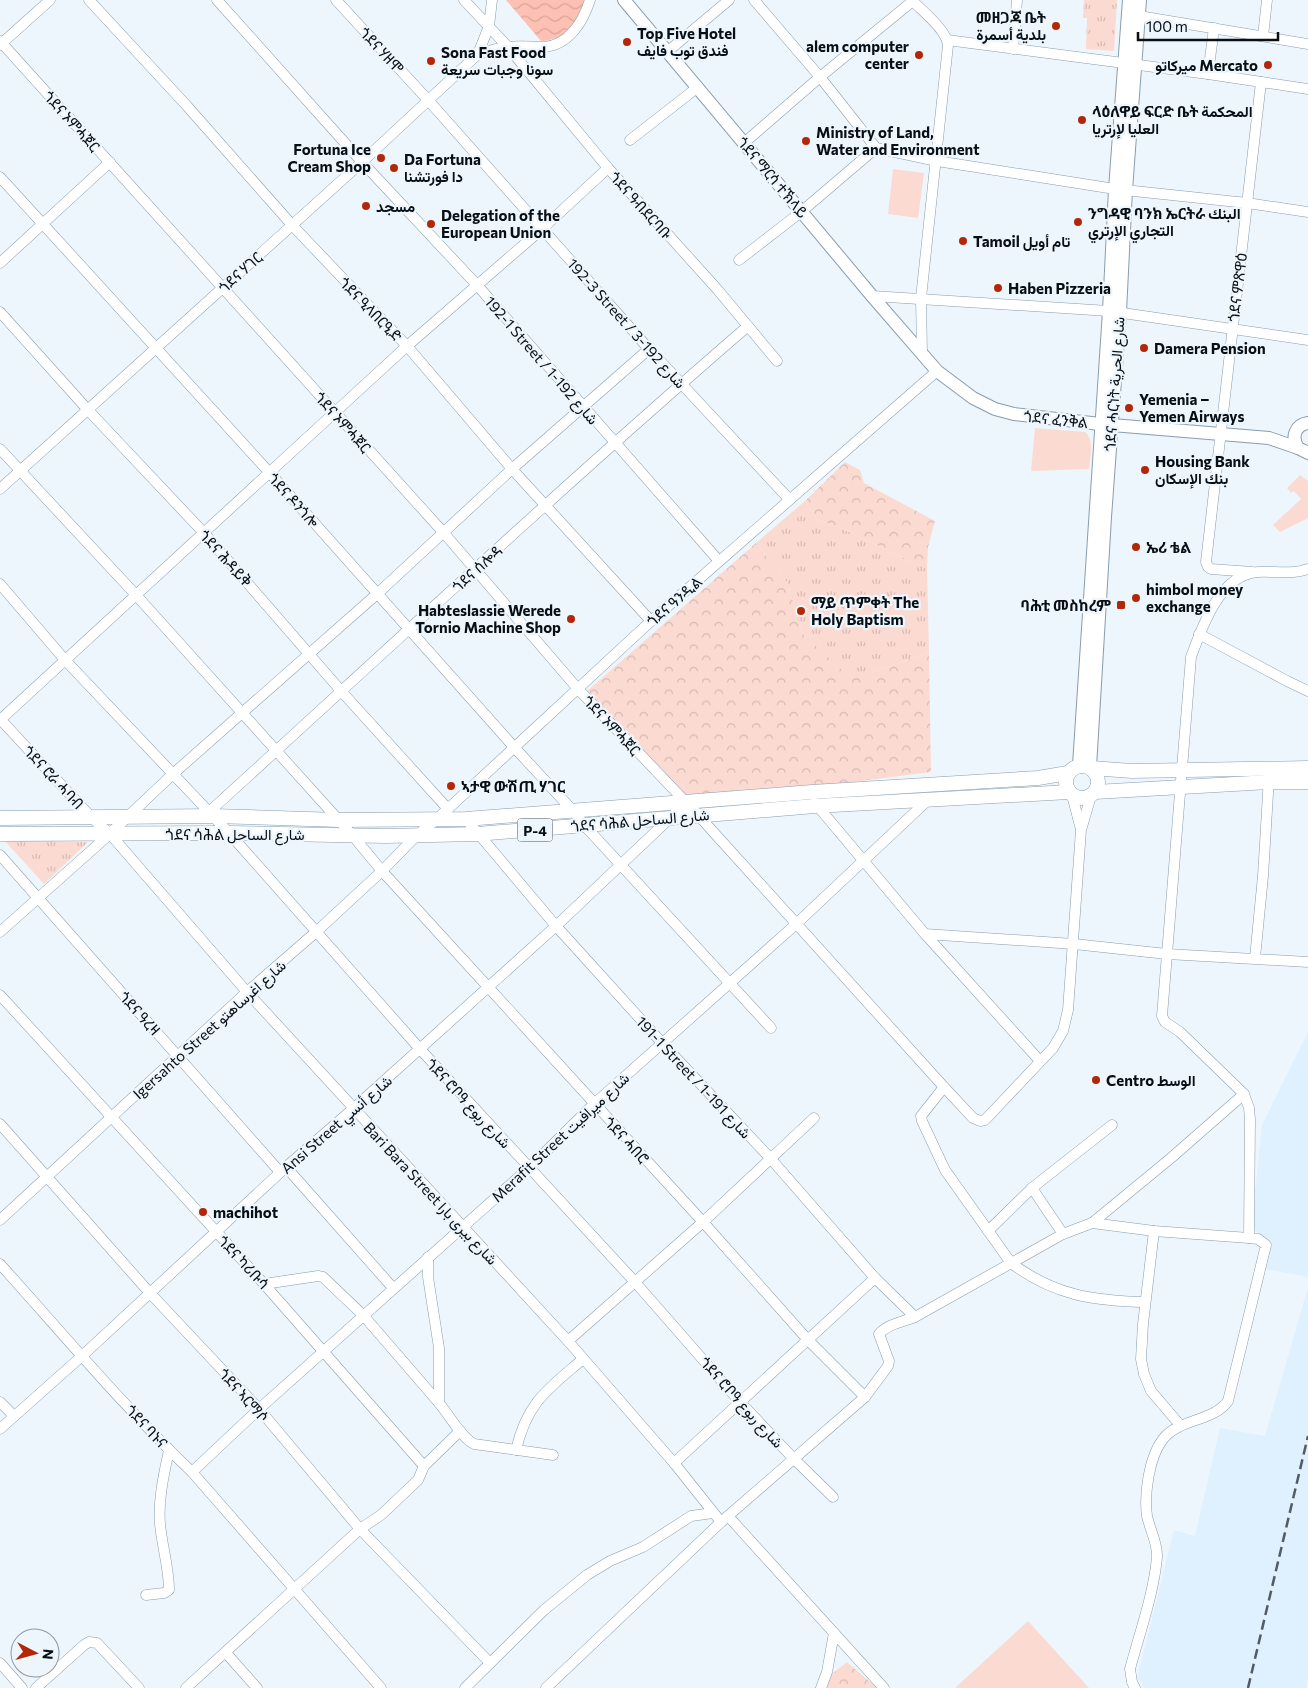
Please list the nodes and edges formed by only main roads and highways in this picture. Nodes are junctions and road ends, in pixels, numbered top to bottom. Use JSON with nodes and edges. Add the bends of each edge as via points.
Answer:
{"nodes":[{"id":1,"x":624,"y":0,"type":"edge"},
{"id":2,"x":1128,"y":0,"type":"edge"},
{"id":3,"x":1140,"y":0,"type":"edge"},
{"id":4,"x":1133,"y":15,"type":"junction"},
{"id":5,"x":922,"y":354,"type":"joint"},
{"id":6,"x":1305,"y":423,"type":"edge"},
{"id":7,"x":1106,"y":424,"type":"junction"},
{"id":8,"x":1269,"y":438,"type":"junction"},
{"id":9,"x":1304,"y":453,"type":"edge"},
{"id":10,"x":1082,"y":768,"type":"junction"},
{"id":11,"x":1308,"y":768,"type":"edge"},
{"id":12,"x":1269,"y":775,"type":"junction"},
{"id":13,"x":1308,"y":782,"type":"edge"},
{"id":14,"x":1070,"y":794,"type":"junction"},
{"id":15,"x":1093,"y":794,"type":"junction"},
{"id":16,"x":814,"y":799,"type":"junction"},
{"id":17,"x":0,"y":818,"type":"edge"},
{"id":18,"x":0,"y":834,"type":"edge"}],
"edges":[{"from":1,"to":5,"type":"main road","name":"ጎደና ማርሳ ተኽላይ"},
{"from":2,"to":4,"type":"main road","name":"ጎደና ሓርነት شارع الحرية"},
{"from":3,"to":4,"type":"main road","name":"ጎደና ሓርነት شارع الحرية"},
{"from":4,"to":7,"type":"main road","name":"ጎደና ሓርነት شارع الحرية"},
{"from":5,"to":7,"type":"main road","name":"ጎደና ፈንቅል","via":[[937,371],[972,398],[995,409]]},
{"from":6,"to":8,"type":"main road","name":"ጎደና ፈንቅል"},
{"from":6,"to":9,"type":"main road","via":[[1294,434],[1295,444]]},
{"from":7,"to":8,"type":"main road","name":"ጎደና ፈንቅል"},
{"from":7,"to":10,"type":"main road","name":"ጎደና ሓርነት شارع الحرية"},
{"from":8,"to":9,"type":"main road","name":"ጎደና ፈንቅል"},
{"from":10,"to":12,"type":"highway","name":"ጎደና ሳሕል شارع الساحل"},
{"from":10,"to":14,"type":"highway","via":[[1065,780]]},
{"from":10,"to":15,"type":"highway","via":[[1095,772],[1098,782]]},
{"from":10,"to":16,"type":"highway","name":"ጎደና ሳሕል شارع الساحل","number":"P-4","via":[[1038,778]]},
{"from":11,"to":12,"type":"highway"},
{"from":12,"to":13,"type":"highway"},
{"from":12,"to":15,"type":"highway"},
{"from":14,"to":15,"type":"highway","via":[[1082,798]]},
{"from":14,"to":16,"type":"highway","name":"ጎደና ሳሕል شارع الساحل","number":"P-4","via":[[928,800]]},
{"from":16,"to":17,"type":"highway","name":"ጎደና ሳሕል شارع الساحل","number":"P-4","via":[[686,803],[466,819],[339,820],[211,814]]},
{"from":16,"to":18,"type":"highway","name":"ጎደና ሳሕል شارع الساحل","number":"P-4","via":[[670,818],[477,834]]}]}
